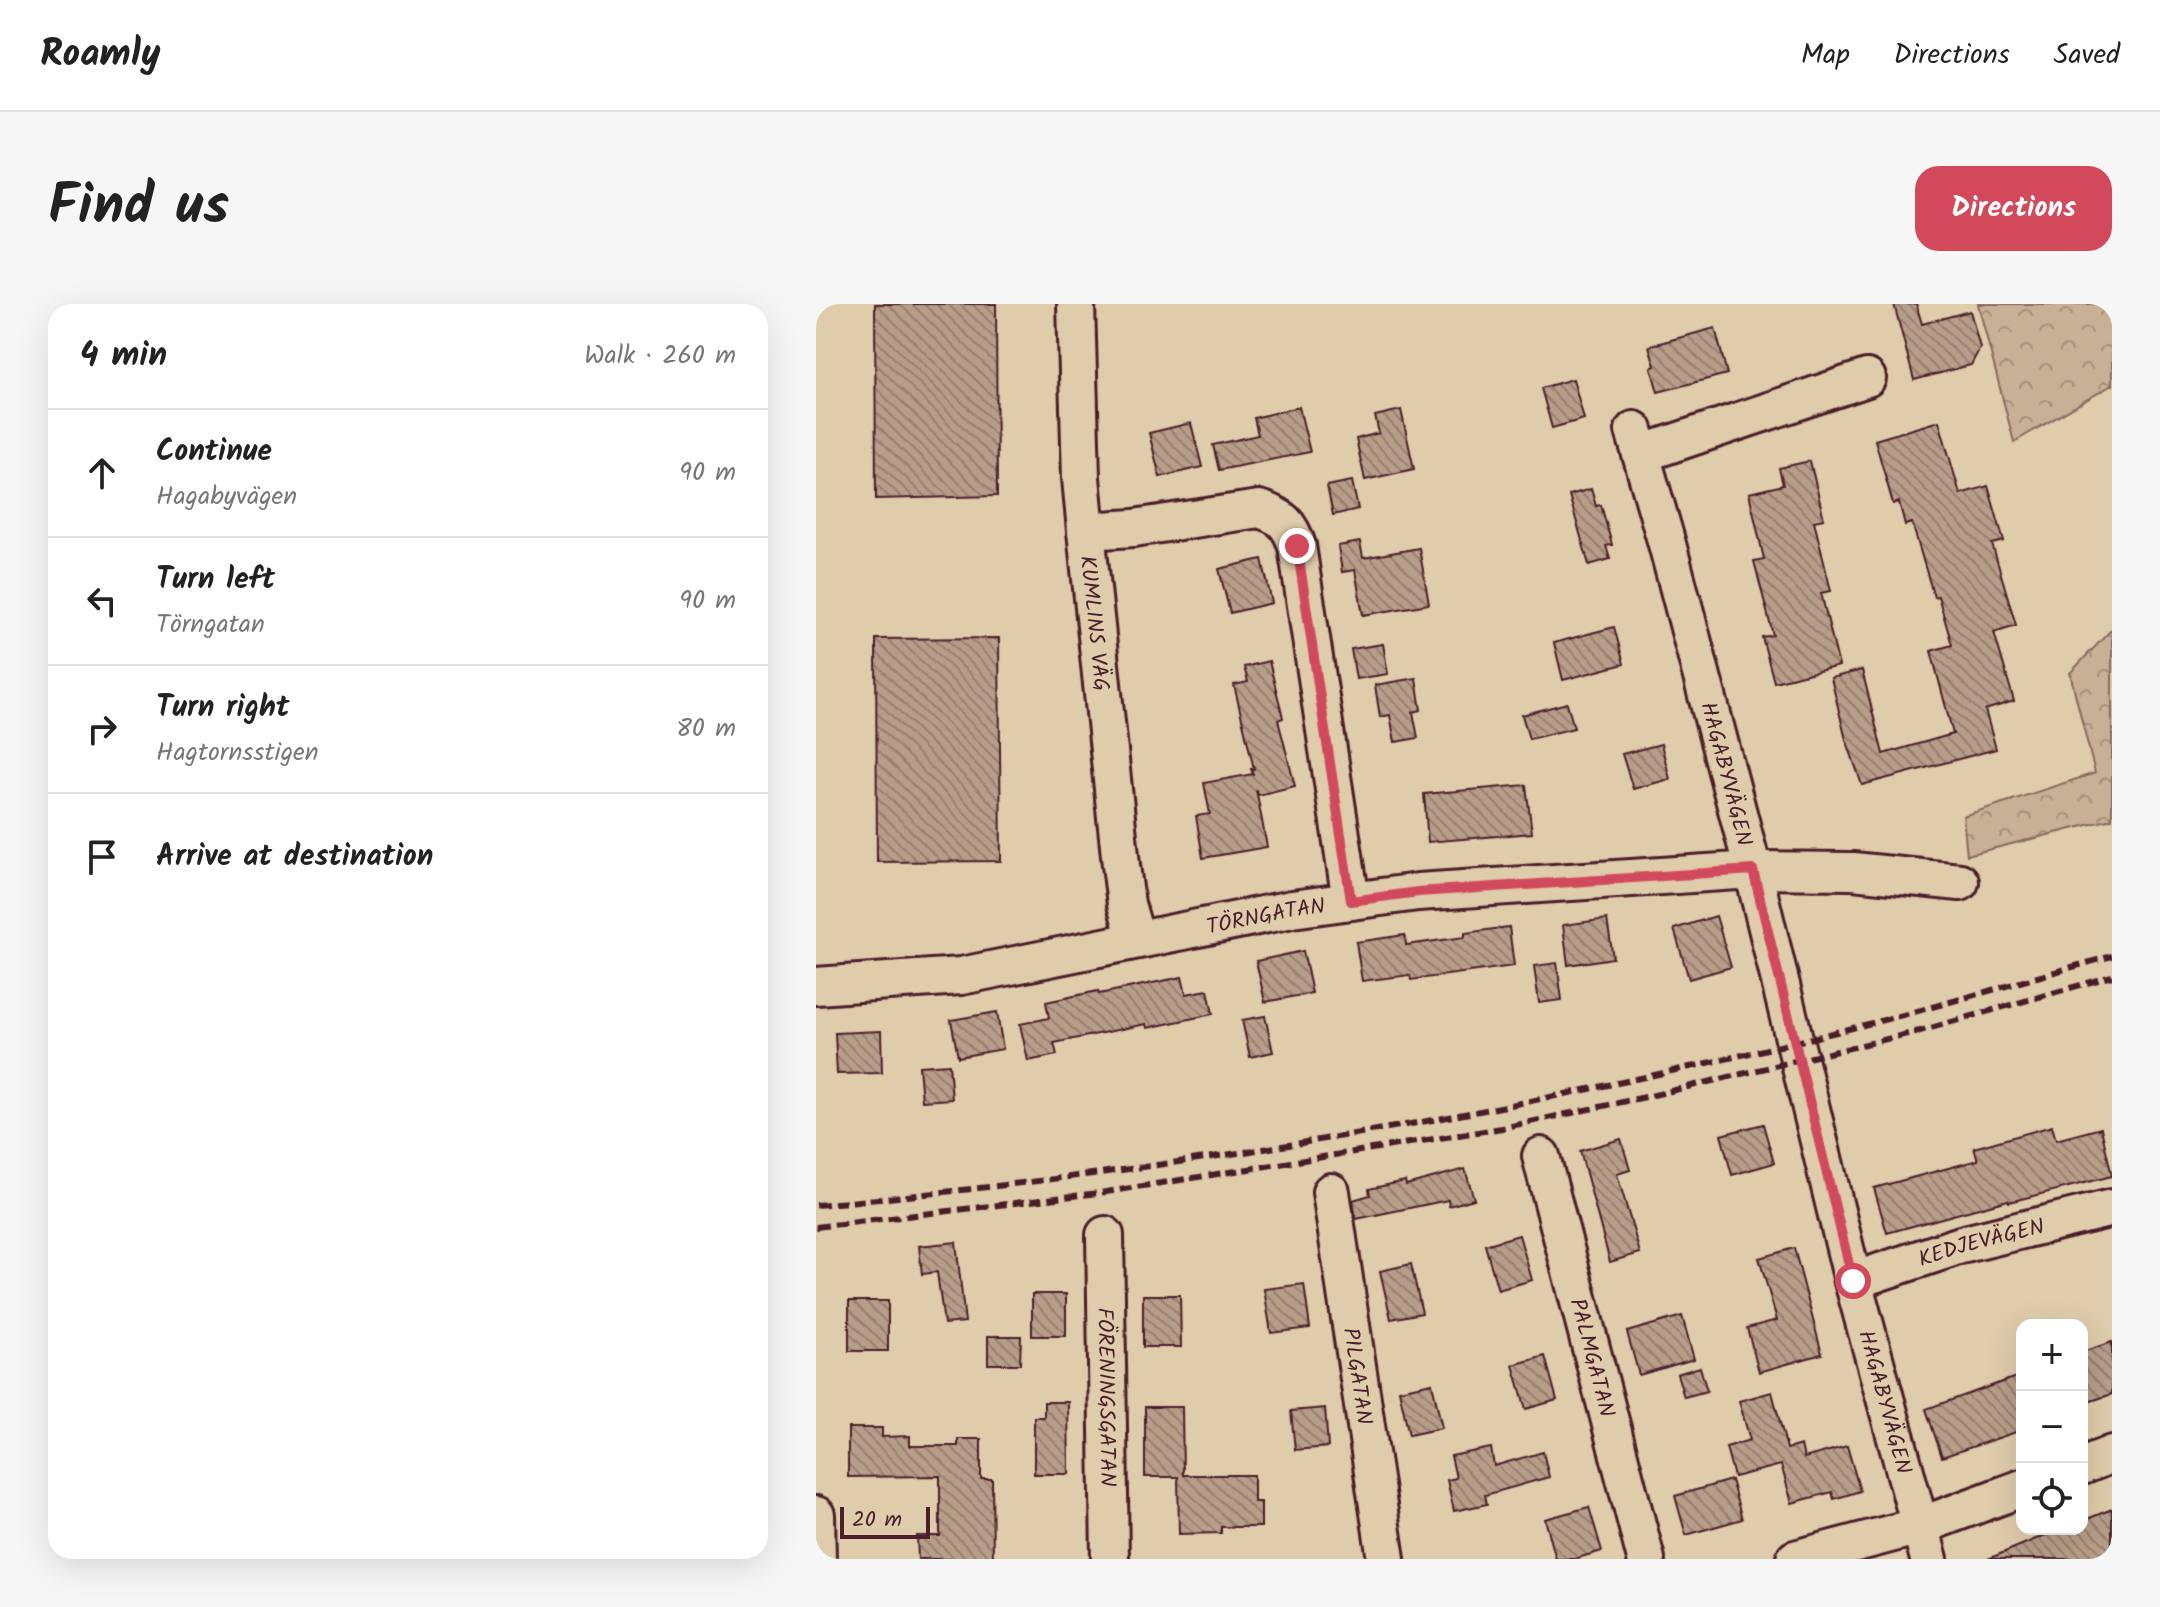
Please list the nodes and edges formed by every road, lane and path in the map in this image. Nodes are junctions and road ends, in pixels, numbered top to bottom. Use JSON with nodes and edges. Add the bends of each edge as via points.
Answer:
{"nodes":[{"id":1,"x":1076,"y":304,"type":"edge"},
{"id":2,"x":1867,"y":378,"type":"dead end"},
{"id":3,"x":1086,"y":531,"type":"junction"},
{"id":4,"x":1753,"y":870,"type":"junction"},
{"id":5,"x":1960,"y":882,"type":"dead end"},
{"id":6,"x":1351,"y":901,"type":"junction"},
{"id":7,"x":1136,"y":939,"type":"junction"},
{"id":8,"x":816,"y":986,"type":"edge"},
{"id":9,"x":1541,"y":1156,"type":"dead end"},
{"id":10,"x":1331,"y":1192,"type":"dead end"},
{"id":11,"x":2112,"y":1208,"type":"edge"},
{"id":12,"x":1105,"y":1235,"type":"dead end"},
{"id":13,"x":1853,"y":1281,"type":"junction"},
{"id":14,"x":2112,"y":1454,"type":"edge"},
{"id":15,"x":2088,"y":1464,"type":"edge"},
{"id":16,"x":2016,"y":1491,"type":"edge"},
{"id":17,"x":816,"y":1515,"type":"edge"},
{"id":18,"x":1924,"y":1543,"type":"edge"},
{"id":19,"x":817,"y":1559,"type":"edge"},
{"id":20,"x":1110,"y":1559,"type":"edge"},
{"id":21,"x":1386,"y":1559,"type":"edge"},
{"id":22,"x":1646,"y":1559,"type":"edge"},
{"id":23,"x":1795,"y":1559,"type":"edge"}],
"edges":[{"from":1,"to":3,"type":"street","name":"KUMLINS VÄG"},
{"from":2,"to":4,"type":"street","name":"HAGABYVÄGEN","via":[[1637,442]]},
{"from":3,"to":6,"type":"street","via":[[1259,509],[1291,527]]},
{"from":3,"to":7,"type":"street","name":"KUMLINS VÄG","via":[[1121,865]]},
{"from":4,"to":5,"type":"street","name":"TÖRNGATAN","via":[[1853,871]]},
{"from":4,"to":6,"type":"street","name":"TÖRNGATAN"},
{"from":4,"to":13,"type":"street","name":"HAGABYVÄGEN"},
{"from":6,"to":7,"type":"street","name":"TÖRNGATAN"},
{"from":7,"to":8,"type":"street","name":"TÖRNGATAN","via":[[961,976]]},
{"from":9,"to":22,"type":"street","name":"PALMGATAN"},
{"from":10,"to":21,"type":"street","name":"PILGATAN"},
{"from":11,"to":13,"type":"street","name":"KEDJEVÄGEN","via":[[1961,1245]]},
{"from":12,"to":20,"type":"street","name":"FÖRENINGSGATAN"},
{"from":13,"to":18,"type":"street","name":"HAGABYVÄGEN"},
{"from":14,"to":15,"type":"street"},
{"from":16,"to":18,"type":"street"},
{"from":17,"to":19,"type":"street"},
{"from":18,"to":23,"type":"street"}]}
